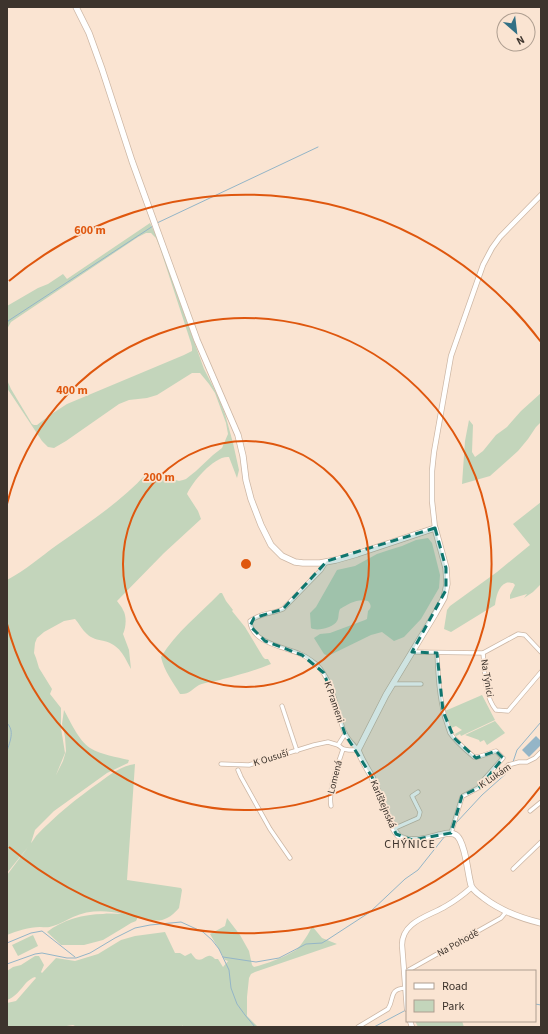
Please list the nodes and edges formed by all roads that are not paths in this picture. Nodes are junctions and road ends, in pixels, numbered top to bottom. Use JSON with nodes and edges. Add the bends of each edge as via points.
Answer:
{"nodes":[{"id":1,"x":76,"y":7,"type":"edge"},
{"id":2,"x":541,"y":195,"type":"edge"},
{"id":3,"x":435,"y":528,"type":"junction"},
{"id":4,"x":327,"y":561,"type":"junction"},
{"id":5,"x":412,"y":652,"type":"junction"},
{"id":6,"x":541,"y":652,"type":"edge"},
{"id":7,"x":437,"y":653,"type":"junction"},
{"id":8,"x":483,"y":653,"type":"junction"},
{"id":9,"x":541,"y":672,"type":"edge"},
{"id":10,"x":392,"y":684,"type":"junction"},
{"id":11,"x":421,"y":684,"type":"dead end"},
{"id":12,"x":282,"y":706,"type":"dead end"},
{"id":13,"x":345,"y":734,"type":"junction"},
{"id":14,"x":338,"y":745,"type":"junction"},
{"id":15,"x":343,"y":749,"type":"junction"},
{"id":16,"x":358,"y":750,"type":"junction"},
{"id":17,"x":297,"y":751,"type":"junction"},
{"id":18,"x":541,"y":752,"type":"edge"},
{"id":19,"x":222,"y":764,"type":"dead end"},
{"id":20,"x":238,"y":770,"type":"dead end"},
{"id":21,"x":480,"y":787,"type":"junction"},
{"id":22,"x":418,"y":792,"type":"dead end"},
{"id":23,"x":541,"y":802,"type":"edge"},
{"id":24,"x":330,"y":806,"type":"dead end"},
{"id":25,"x":530,"y":811,"type":"dead end"},
{"id":26,"x":393,"y":829,"type":"junction"},
{"id":27,"x":451,"y":833,"type":"junction"},
{"id":28,"x":541,"y":842,"type":"edge"},
{"id":29,"x":290,"y":858,"type":"dead end"},
{"id":30,"x":513,"y":869,"type":"dead end"},
{"id":31,"x":472,"y":888,"type":"junction"},
{"id":32,"x":506,"y":912,"type":"junction"},
{"id":33,"x":541,"y":923,"type":"edge"},
{"id":34,"x":410,"y":970,"type":"edge"},
{"id":35,"x":406,"y":972,"type":"edge"},
{"id":36,"x":406,"y":988,"type":"joint"},
{"id":37,"x":358,"y":1027,"type":"edge"}],
"edges":[{"from":1,"to":4,"type":"main road","via":[[89,33],[197,340],[238,435],[246,480],[261,525],[271,545],[282,556],[303,563]]},
{"from":2,"to":3,"type":"street","via":[[500,237],[489,254],[451,356],[432,471]]},
{"from":3,"to":4,"type":"main road","via":[[357,554]]},
{"from":3,"to":5,"type":"main road","via":[[446,568],[445,595]]},
{"from":4,"to":13,"type":"street","name":"K Prameni","via":[[283,609],[254,618],[250,621],[250,626],[265,641],[302,655],[321,670],[330,685]]},
{"from":5,"to":7,"type":"street","name":"Na Týnici"},
{"from":5,"to":10,"type":"main road"},
{"from":6,"to":8,"type":"street","name":"Na Týnici","via":[[525,635],[518,634]]},
{"from":7,"to":8,"type":"street","name":"Na Týnici"},
{"from":7,"to":21,"type":"street","via":[[443,711],[454,738],[474,757],[478,758],[496,751],[503,758]]},
{"from":8,"to":9,"type":"street","name":"Na Týnici","via":[[487,693],[496,710],[508,711]]},
{"from":10,"to":11,"type":"street"},
{"from":10,"to":16,"type":"main road"},
{"from":12,"to":17,"type":"street","name":"K Ousuší"},
{"from":13,"to":14,"type":"street"},
{"from":13,"to":16,"type":"street"},
{"from":14,"to":15,"type":"street"},
{"from":14,"to":17,"type":"street","name":"K Ousuší","via":[[328,742]]},
{"from":15,"to":16,"type":"street"},
{"from":15,"to":24,"type":"street","name":"Lomená","via":[[332,784]]},
{"from":16,"to":26,"type":"main road","name":"Karlštejnská","via":[[372,776]]},
{"from":17,"to":19,"type":"street","name":"K Ousuší","via":[[249,765]]},
{"from":18,"to":21,"type":"street","name":"K Lukám","via":[[527,762],[508,765],[491,781]]},
{"from":20,"to":29,"type":"street","via":[[270,829]]},
{"from":21,"to":27,"type":"street","name":"K Lukám","via":[[462,797]]},
{"from":22,"to":26,"type":"street","via":[[412,796],[420,812],[418,818]]},
{"from":23,"to":25,"type":"street"},
{"from":26,"to":27,"type":"main road","name":"Karlštejnská","via":[[396,834],[409,840]]},
{"from":27,"to":31,"type":"main road","via":[[457,836],[462,844]]},
{"from":28,"to":30,"type":"street"},
{"from":31,"to":32,"type":"main road"},
{"from":31,"to":35,"type":"street","via":[[406,930],[402,942]]},
{"from":32,"to":33,"type":"main road"},
{"from":32,"to":34,"type":"street","name":"Na Pohodě","via":[[501,918]]},
{"from":35,"to":36,"type":"street"},
{"from":36,"to":37,"type":"street","via":[[394,992],[388,1009]]}]}
